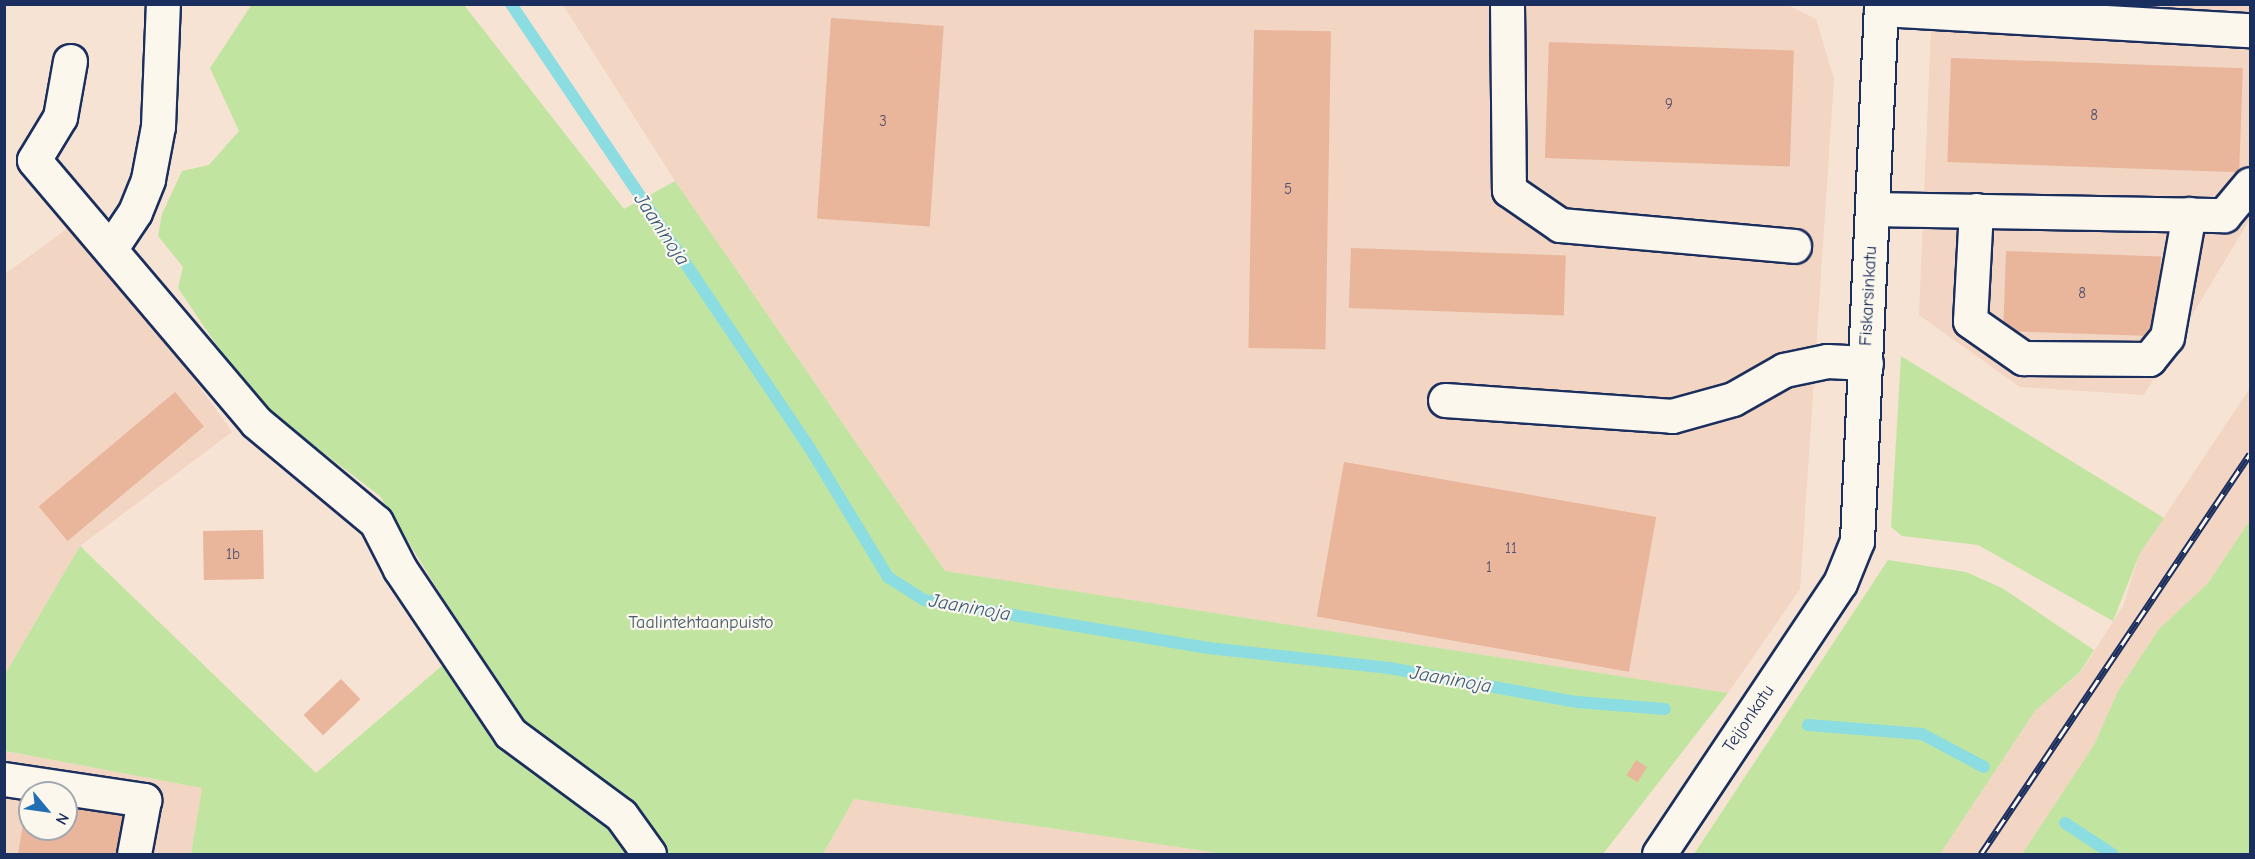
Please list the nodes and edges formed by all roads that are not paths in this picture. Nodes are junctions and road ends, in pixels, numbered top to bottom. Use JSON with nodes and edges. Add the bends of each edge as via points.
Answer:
{"nodes":[{"id":1,"x":163,"y":4,"type":"edge"},
{"id":2,"x":1508,"y":4,"type":"edge"},
{"id":3,"x":1881,"y":7,"type":"edge"},
{"id":4,"x":2250,"y":30,"type":"edge"},
{"id":5,"x":70,"y":61,"type":"dead end"},
{"id":6,"x":2250,"y":184,"type":"edge"},
{"id":7,"x":1873,"y":209,"type":"junction"},
{"id":8,"x":1976,"y":210,"type":"junction"},
{"id":9,"x":2189,"y":214,"type":"junction"},
{"id":10,"x":1794,"y":246,"type":"dead end"},
{"id":11,"x":111,"y":248,"type":"junction"},
{"id":12,"x":1866,"y":363,"type":"junction"},
{"id":13,"x":1445,"y":400,"type":"dead end"},
{"id":14,"x":1840,"y":583,"type":"joint"},
{"id":15,"x":4,"y":779,"type":"edge"},
{"id":16,"x":134,"y":855,"type":"edge"},
{"id":17,"x":649,"y":855,"type":"edge"},
{"id":18,"x":1659,"y":855,"type":"edge"}],
"edges":[{"from":1,"to":11,"type":"street","via":[[158,126],[148,179]]},
{"from":2,"to":10,"type":"street","via":[[1509,189],[1560,225]]},
{"from":3,"to":4,"type":"street"},
{"from":3,"to":7,"type":"street","name":"Fiskarsinkatu"},
{"from":5,"to":11,"type":"street","via":[[60,117],[34,160]]},
{"from":6,"to":9,"type":"street","via":[[2224,215]]},
{"from":7,"to":8,"type":"street"},
{"from":7,"to":12,"type":"street","name":"Fiskarsinkatu"},
{"from":8,"to":9,"type":"street"},
{"from":8,"to":9,"type":"street","via":[[1970,321],[2023,358],[2149,359],[2168,337]]},
{"from":11,"to":17,"type":"street","via":[[256,422],[376,522],[400,569],[510,734],[621,815]]},
{"from":12,"to":13,"type":"street","via":[[1827,361],[1784,370],[1733,399],[1672,416]]},
{"from":12,"to":14,"type":"street","name":"Fiskarsinkatu","via":[[1857,542]]},
{"from":14,"to":18,"type":"street","name":"Teijonkatu"},
{"from":15,"to":16,"type":"street","via":[[144,800]]}]}
